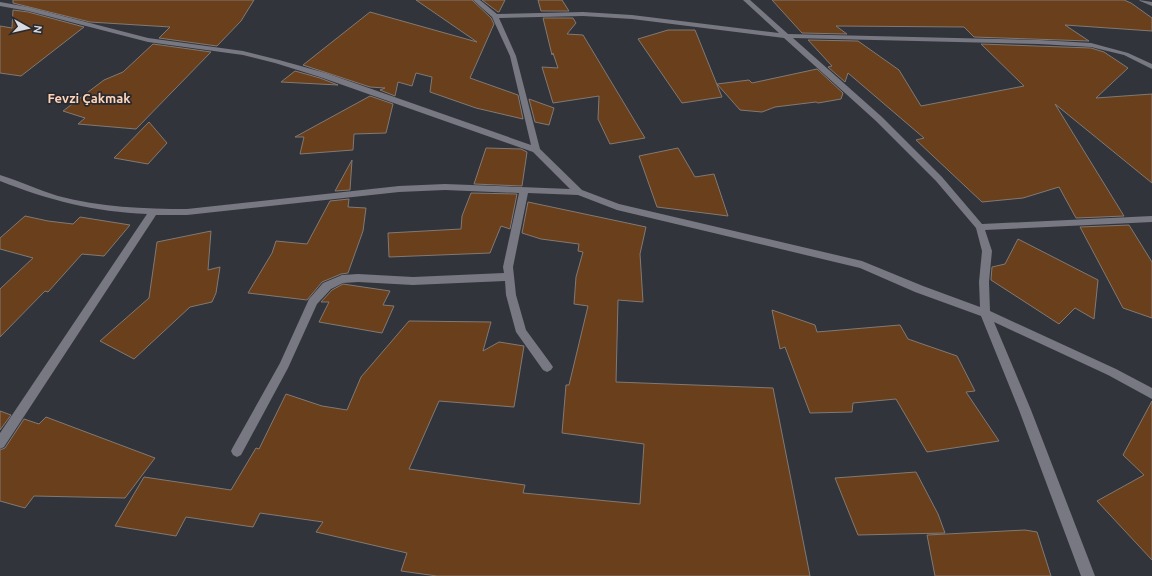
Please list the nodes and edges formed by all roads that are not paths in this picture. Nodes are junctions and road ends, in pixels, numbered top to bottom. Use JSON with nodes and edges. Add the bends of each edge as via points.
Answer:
{"nodes":[{"id":1,"x":476,"y":0,"type":"edge"},
{"id":2,"x":746,"y":0,"type":"edge"},
{"id":3,"x":1142,"y":0,"type":"edge"},
{"id":4,"x":0,"y":4,"type":"edge"},
{"id":5,"x":1152,"y":4,"type":"edge"},
{"id":6,"x":495,"y":16,"type":"junction"},
{"id":7,"x":788,"y":36,"type":"junction"},
{"id":8,"x":1152,"y":67,"type":"edge"},
{"id":9,"x":536,"y":150,"type":"junction"},
{"id":10,"x":0,"y":178,"type":"edge"},
{"id":11,"x":524,"y":190,"type":"junction"},
{"id":12,"x":579,"y":192,"type":"junction"},
{"id":13,"x":153,"y":212,"type":"junction"},
{"id":14,"x":1152,"y":218,"type":"edge"},
{"id":15,"x":980,"y":227,"type":"junction"},
{"id":16,"x":509,"y":277,"type":"junction"},
{"id":17,"x":984,"y":313,"type":"junction"},
{"id":18,"x":547,"y":367,"type":"dead end"},
{"id":19,"x":1152,"y":394,"type":"edge"},
{"id":20,"x":0,"y":444,"type":"edge"},
{"id":21,"x":237,"y":452,"type":"dead end"},
{"id":22,"x":1088,"y":576,"type":"edge"}],
"edges":[{"from":1,"to":6,"type":"street"},
{"from":2,"to":7,"type":"street"},
{"from":3,"to":5,"type":"street"},
{"from":4,"to":9,"type":"street","via":[[148,40],[243,53],[277,61]]},
{"from":6,"to":7,"type":"street","via":[[632,16]]},
{"from":6,"to":9,"type":"street","via":[[513,56]]},
{"from":7,"to":8,"type":"street","via":[[1091,45],[1126,54]]},
{"from":7,"to":15,"type":"street","via":[[885,124],[939,179]]},
{"from":9,"to":12,"type":"street"},
{"from":10,"to":13,"type":"street","via":[[63,200],[106,209]]},
{"from":11,"to":12,"type":"street"},
{"from":11,"to":13,"type":"street","via":[[399,188],[187,212]]},
{"from":11,"to":16,"type":"street","via":[[508,267]]},
{"from":12,"to":17,"type":"street","via":[[616,207],[862,265]]},
{"from":13,"to":20,"type":"street"},
{"from":14,"to":15,"type":"street"},
{"from":15,"to":17,"type":"street","via":[[987,251]]},
{"from":16,"to":18,"type":"street","via":[[521,332]]},
{"from":16,"to":21,"type":"street","via":[[413,282],[358,278],[342,279],[327,286],[314,302],[284,365]]},
{"from":17,"to":19,"type":"street","via":[[1112,372]]},
{"from":17,"to":22,"type":"street","via":[[1025,410]]}]}
